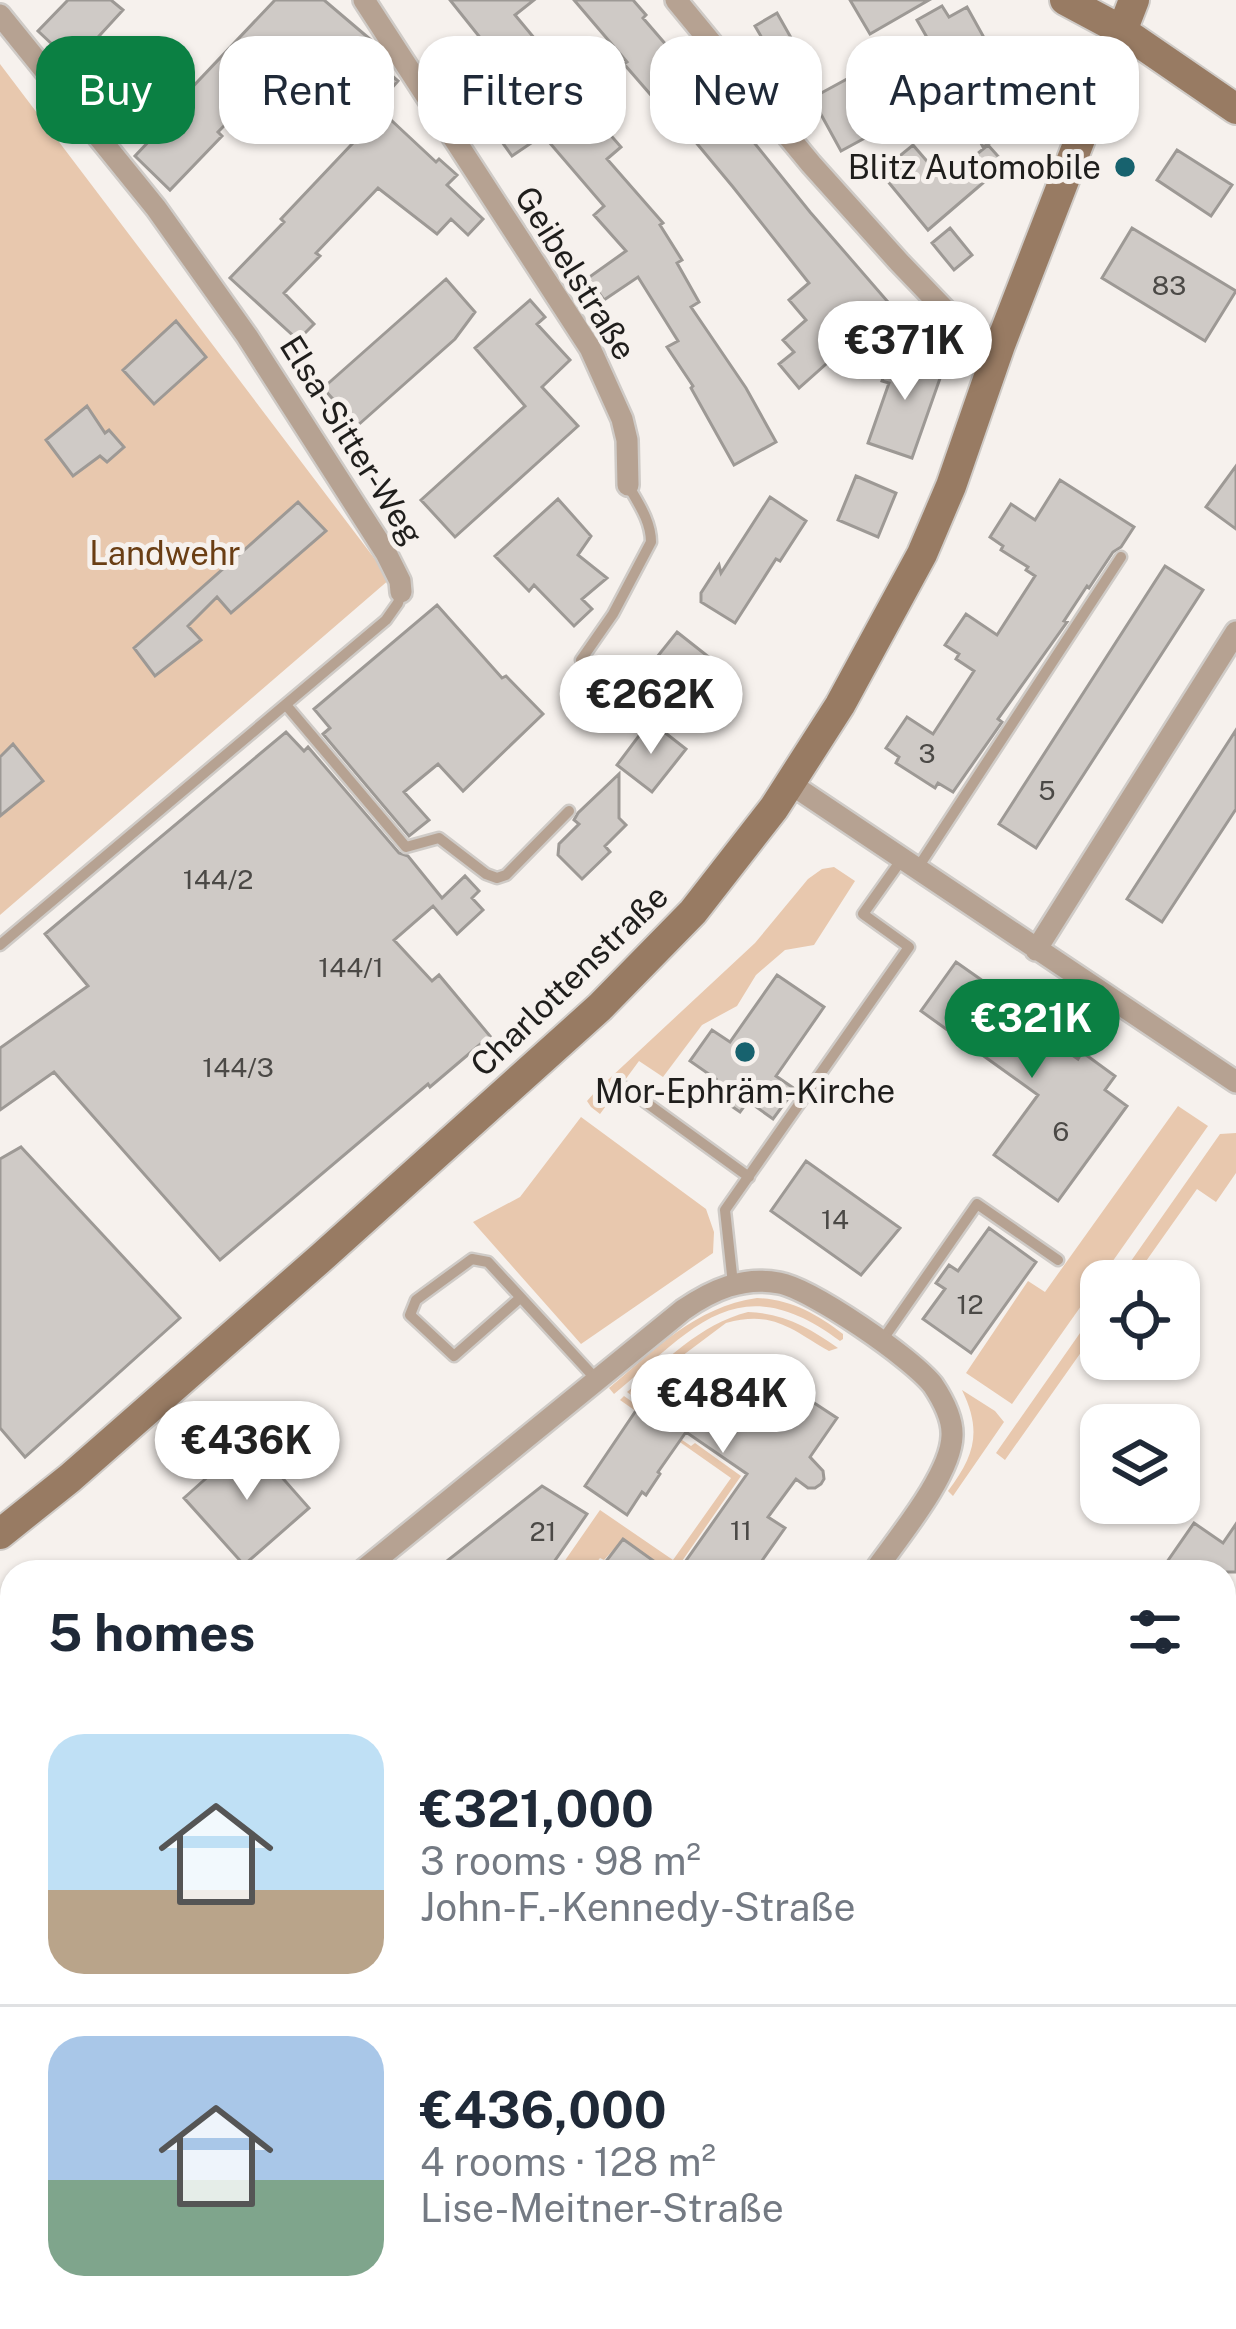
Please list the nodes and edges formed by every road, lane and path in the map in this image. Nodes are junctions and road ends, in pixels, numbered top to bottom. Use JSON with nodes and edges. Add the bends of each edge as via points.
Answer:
{"nodes":[{"id":1,"x":364,"y":0,"type":"edge"},
{"id":2,"x":676,"y":0,"type":"edge"},
{"id":3,"x":1065,"y":0,"type":"edge"},
{"id":4,"x":1134,"y":0,"type":"edge"},
{"id":5,"x":0,"y":15,"type":"edge"},
{"id":6,"x":1121,"y":30,"type":"junction"},
{"id":7,"x":1236,"y":109,"type":"edge"},
{"id":8,"x":1000,"y":345,"type":"junction"},
{"id":9,"x":628,"y":485,"type":"joint"},
{"id":10,"x":1121,"y":557,"type":"dead end"},
{"id":11,"x":401,"y":592,"type":"joint"},
{"id":12,"x":1236,"y":632,"type":"edge"},
{"id":13,"x":581,"y":660,"type":"dead end"},
{"id":14,"x":286,"y":705,"type":"junction"},
{"id":15,"x":791,"y":784,"type":"junction"},
{"id":16,"x":569,"y":811,"type":"dead end"},
{"id":17,"x":909,"y":864,"type":"junction"},
{"id":18,"x":0,"y":945,"type":"edge"},
{"id":19,"x":1036,"y":950,"type":"junction"},
{"id":20,"x":1236,"y":1082,"type":"edge"},
{"id":21,"x":626,"y":1088,"type":"dead end"},
{"id":22,"x":748,"y":1177,"type":"junction"},
{"id":23,"x":1058,"y":1260,"type":"dead end"},
{"id":24,"x":733,"y":1284,"type":"junction"},
{"id":25,"x":520,"y":1298,"type":"junction"},
{"id":26,"x":881,"y":1342,"type":"junction"},
{"id":27,"x":596,"y":1379,"type":"junction"},
{"id":28,"x":0,"y":1534,"type":"edge"},
{"id":29,"x":376,"y":1560,"type":"edge"},
{"id":30,"x":882,"y":1560,"type":"edge"}],
"edges":[{"from":1,"to":9,"type":"street","name":"Geibelstraße","via":[[590,348],[622,419]]},
{"from":2,"to":8,"type":"street","via":[[899,262],[946,311]]},
{"from":3,"to":6,"type":"main road"},
{"from":4,"to":6,"type":"main road","name":"Charlottenstraße"},
{"from":5,"to":11,"type":"street","name":"Elsa-Sitter-Weg","via":[[247,335],[396,569]]},
{"from":6,"to":7,"type":"main road"},
{"from":6,"to":8,"type":"main road","name":"Charlottenstraße"},
{"from":8,"to":15,"type":"main road","name":"Charlottenstraße","via":[[917,566]]},
{"from":9,"to":13,"type":"lane","name":"Geibelstraße","via":[[651,542]]},
{"from":10,"to":17,"type":"lane"},
{"from":11,"to":14,"type":"lane","name":"Elsa-Sitter-Weg","via":[[386,620]]},
{"from":12,"to":19,"type":"street"},
{"from":14,"to":16,"type":"lane","via":[[406,847],[439,838],[497,878]]},
{"from":14,"to":18,"type":"lane","name":"Elsa-Sitter-Weg"},
{"from":15,"to":17,"type":"street"},
{"from":15,"to":28,"type":"main road","name":"Charlottenstraße","via":[[693,912],[601,1007]]},
{"from":17,"to":19,"type":"street"},
{"from":17,"to":22,"type":"lane","via":[[863,914],[909,947]]},
{"from":19,"to":20,"type":"street"},
{"from":21,"to":22,"type":"lane"},
{"from":22,"to":24,"type":"lane","via":[[725,1210]]},
{"from":23,"to":26,"type":"lane","via":[[977,1204]]},
{"from":24,"to":26,"type":"street","via":[[764,1281],[805,1292]]},
{"from":24,"to":27,"type":"street","via":[[683,1310]]},
{"from":25,"to":25,"type":"lane","via":[[488,1262],[472,1258],[416,1300],[410,1315],[454,1356]]},
{"from":25,"to":27,"type":"lane"},
{"from":26,"to":30,"type":"street","via":[[933,1385],[952,1434],[941,1475]]},
{"from":27,"to":29,"type":"street"}]}
